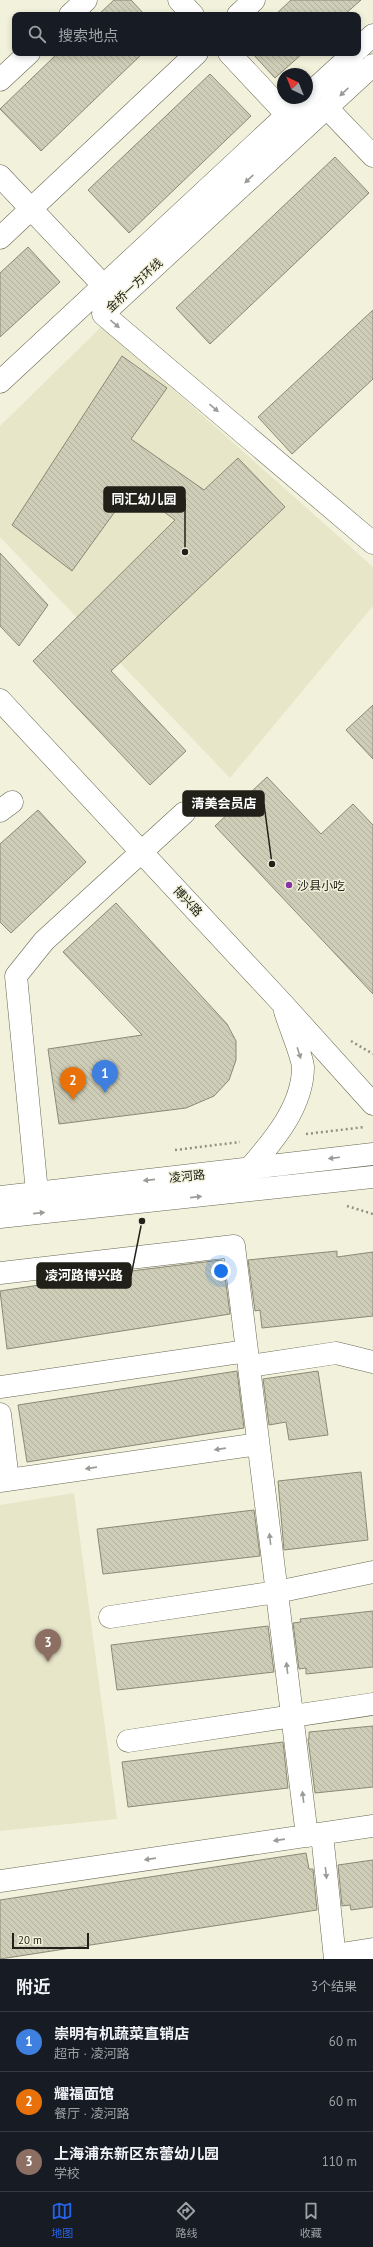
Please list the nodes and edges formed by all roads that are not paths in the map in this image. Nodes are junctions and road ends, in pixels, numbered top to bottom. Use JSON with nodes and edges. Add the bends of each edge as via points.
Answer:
{"nodes":[{"id":1,"x":86,"y":0,"type":"edge"},
{"id":2,"x":179,"y":0,"type":"edge"},
{"id":3,"x":254,"y":0,"type":"edge"},
{"id":4,"x":73,"y":12,"type":"edge"},
{"id":5,"x":190,"y":12,"type":"edge"},
{"id":6,"x":241,"y":12,"type":"edge"},
{"id":7,"x":373,"y":35,"type":"edge"},
{"id":8,"x":361,"y":46,"type":"edge"},
{"id":9,"x":26,"y":56,"type":"edge"},
{"id":10,"x":194,"y":56,"type":"edge"},
{"id":11,"x":232,"y":56,"type":"edge"},
{"id":12,"x":351,"y":56,"type":"edge"},
{"id":13,"x":373,"y":65,"type":"edge"},
{"id":14,"x":0,"y":80,"type":"edge"},
{"id":15,"x":313,"y":91,"type":"edge"},
{"id":16,"x":299,"y":104,"type":"edge"},
{"id":17,"x":327,"y":108,"type":"junction"},
{"id":18,"x":287,"y":115,"type":"junction"},
{"id":19,"x":373,"y":156,"type":"edge"},
{"id":20,"x":0,"y":176,"type":"edge"},
{"id":21,"x":31,"y":209,"type":"junction"},
{"id":22,"x":0,"y":238,"type":"edge"},
{"id":23,"x":103,"y":286,"type":"junction"},
{"id":24,"x":0,"y":382,"type":"edge"},
{"id":25,"x":373,"y":543,"type":"edge"},
{"id":26,"x":0,"y":700,"type":"edge"},
{"id":27,"x":184,"y":813,"type":"dead end"},
{"id":28,"x":141,"y":851,"type":"junction"},
{"id":29,"x":282,"y":1002,"type":"junction"},
{"id":30,"x":373,"y":1104,"type":"edge"},
{"id":31,"x":373,"y":1154,"type":"edge"},
{"id":32,"x":250,"y":1168,"type":"junction"},
{"id":33,"x":373,"y":1177,"type":"edge"},
{"id":34,"x":37,"y":1192,"type":"junction"},
{"id":35,"x":0,"y":1197,"type":"edge"},
{"id":36,"x":0,"y":1217,"type":"edge"},
{"id":37,"x":0,"y":1273,"type":"edge"},
{"id":38,"x":248,"y":1359,"type":"junction"},
{"id":39,"x":373,"y":1362,"type":"edge"},
{"id":40,"x":0,"y":1387,"type":"edge"},
{"id":41,"x":0,"y":1414,"type":"edge"},
{"id":42,"x":258,"y":1444,"type":"junction"},
{"id":43,"x":4,"y":1481,"type":"edge"},
{"id":44,"x":373,"y":1572,"type":"edge"},
{"id":45,"x":277,"y":1592,"type":"junction"},
{"id":46,"x":110,"y":1617,"type":"dead end"},
{"id":47,"x":373,"y":1704,"type":"edge"},
{"id":48,"x":293,"y":1716,"type":"junction"},
{"id":49,"x":128,"y":1741,"type":"dead end"},
{"id":50,"x":373,"y":1826,"type":"edge"},
{"id":51,"x":314,"y":1835,"type":"junction"},
{"id":52,"x":5,"y":1875,"type":"edge"},
{"id":53,"x":373,"y":1949,"type":"edge"},
{"id":54,"x":335,"y":1957,"type":"edge"}],
"edges":[{"from":1,"to":4,"type":"street"},
{"from":2,"to":5,"type":"street"},
{"from":3,"to":6,"type":"street"},
{"from":7,"to":8,"type":"street"},
{"from":9,"to":14,"type":"street"},
{"from":10,"to":21,"type":"street"},
{"from":11,"to":18,"type":"street"},
{"from":12,"to":15,"type":"street"},
{"from":13,"to":17,"type":"street","name":"金桥一方环线","one_way":true},
{"from":16,"to":18,"type":"street"},
{"from":17,"to":19,"type":"street"},
{"from":17,"to":25,"type":"street","name":"金桥一方环线","one_way":true,"via":[[103,314]]},
{"from":18,"to":23,"type":"street"},
{"from":20,"to":21,"type":"street"},
{"from":21,"to":22,"type":"street"},
{"from":21,"to":23,"type":"street"},
{"from":23,"to":24,"type":"street"},
{"from":26,"to":28,"type":"street","name":"博兴路"},
{"from":27,"to":28,"type":"street"},
{"from":28,"to":29,"type":"street","name":"博兴路"},
{"from":28,"to":34,"type":"street","via":[[44,941],[16,976]]},
{"from":29,"to":30,"type":"street","name":"博兴路"},
{"from":29,"to":32,"type":"street","one_way":true,"via":[[303,1066],[298,1096],[276,1138]]},
{"from":31,"to":32,"type":"street","name":"凌河路","one_way":true},
{"from":32,"to":34,"type":"street","name":"凌河路","one_way":true},
{"from":36,"to":33,"type":"street","name":"凌河路","one_way":true},
{"from":34,"to":35,"type":"street","name":"凌河路"},
{"from":37,"to":38,"type":"street","via":[[234,1246]]},
{"from":38,"to":39,"type":"street","via":[[336,1353]]},
{"from":38,"to":40,"type":"street"},
{"from":38,"to":42,"type":"street"},
{"from":41,"to":43,"type":"street"},
{"from":42,"to":43,"type":"street","one_way":true},
{"from":45,"to":42,"type":"street","one_way":true},
{"from":44,"to":45,"type":"street"},
{"from":45,"to":46,"type":"street"},
{"from":48,"to":45,"type":"street","one_way":true},
{"from":47,"to":48,"type":"street"},
{"from":48,"to":49,"type":"street"},
{"from":51,"to":48,"type":"street","one_way":true},
{"from":50,"to":51,"type":"street"},
{"from":51,"to":52,"type":"street","one_way":true},
{"from":51,"to":54,"type":"street","one_way":true},
{"from":53,"to":54,"type":"street"}]}
